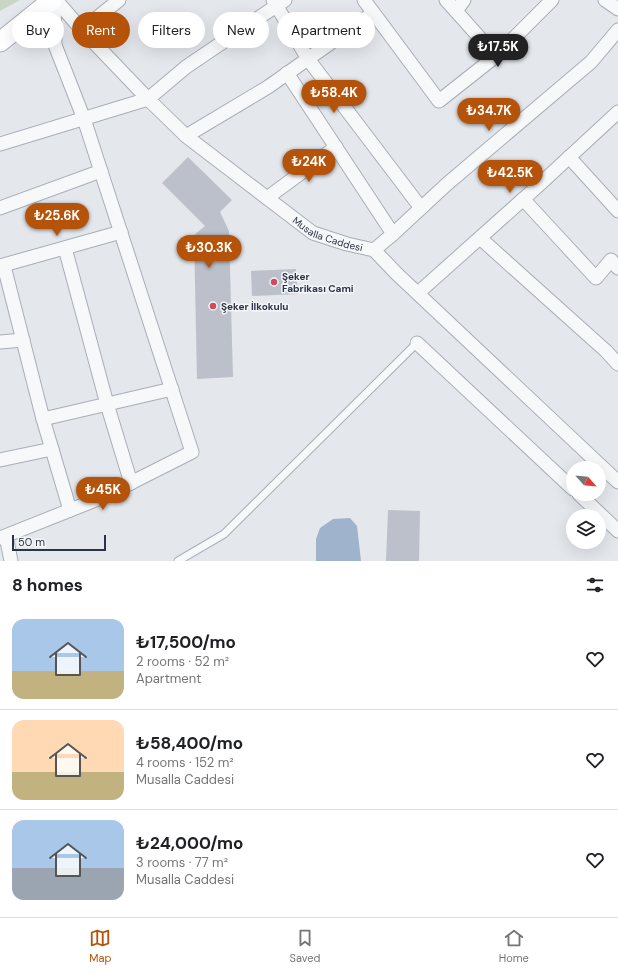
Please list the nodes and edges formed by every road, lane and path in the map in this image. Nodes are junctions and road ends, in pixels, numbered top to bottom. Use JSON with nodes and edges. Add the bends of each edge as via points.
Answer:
{"nodes":[{"id":1,"x":54,"y":0,"type":"edge"},
{"id":2,"x":119,"y":0,"type":"edge"},
{"id":3,"x":364,"y":0,"type":"edge"},
{"id":4,"x":446,"y":0,"type":"edge"},
{"id":5,"x":464,"y":0,"type":"edge"},
{"id":6,"x":552,"y":0,"type":"edge"},
{"id":7,"x":605,"y":0,"type":"edge"},
{"id":8,"x":278,"y":2,"type":"edge"},
{"id":9,"x":618,"y":9,"type":"edge"},
{"id":10,"x":456,"y":11,"type":"junction"},
{"id":11,"x":104,"y":12,"type":"edge"},
{"id":12,"x":373,"y":12,"type":"edge"},
{"id":13,"x":375,"y":14,"type":"edge"},
{"id":14,"x":72,"y":19,"type":"edge"},
{"id":15,"x":618,"y":30,"type":"edge"},
{"id":16,"x":0,"y":42,"type":"edge"},
{"id":17,"x":99,"y":48,"type":"edge"},
{"id":18,"x":324,"y":48,"type":"edge"},
{"id":19,"x":496,"y":56,"type":"junction"},
{"id":20,"x":308,"y":59,"type":"junction"},
{"id":21,"x":287,"y":73,"type":"junction"},
{"id":22,"x":148,"y":99,"type":"junction"},
{"id":23,"x":618,"y":112,"type":"edge"},
{"id":24,"x":84,"y":118,"type":"junction"},
{"id":25,"x":186,"y":136,"type":"junction"},
{"id":26,"x":0,"y":144,"type":"edge"},
{"id":27,"x":336,"y":147,"type":"junction"},
{"id":28,"x":569,"y":157,"type":"junction"},
{"id":29,"x":101,"y":171,"type":"junction"},
{"id":30,"x":267,"y":198,"type":"junction"},
{"id":31,"x":523,"y":199,"type":"junction"},
{"id":32,"x":0,"y":208,"type":"edge"},
{"id":33,"x":421,"y":208,"type":"junction"},
{"id":34,"x":618,"y":211,"type":"edge"},
{"id":35,"x":121,"y":232,"type":"junction"},
{"id":36,"x":393,"y":234,"type":"junction"},
{"id":37,"x":480,"y":238,"type":"junction"},
{"id":38,"x":65,"y":248,"type":"junction"},
{"id":39,"x":374,"y":250,"type":"junction"},
{"id":40,"x":2,"y":266,"type":"edge"},
{"id":41,"x":618,"y":268,"type":"edge"},
{"id":42,"x":418,"y":293,"type":"junction"},
{"id":43,"x":23,"y":340,"type":"junction"},
{"id":44,"x":0,"y":342,"type":"edge"},
{"id":45,"x":417,"y":343,"type":"joint"},
{"id":46,"x":618,"y":364,"type":"edge"},
{"id":47,"x":172,"y":389,"type":"junction"},
{"id":48,"x":107,"y":404,"type":"junction"},
{"id":49,"x":43,"y":419,"type":"junction"},
{"id":50,"x":52,"y":448,"type":"junction"},
{"id":51,"x":0,"y":460,"type":"edge"},
{"id":52,"x":566,"y":482,"type":"edge"},
{"id":53,"x":618,"y":482,"type":"edge"},
{"id":54,"x":131,"y":483,"type":"junction"},
{"id":55,"x":586,"y":501,"type":"edge"},
{"id":56,"x":70,"y":510,"type":"junction"},
{"id":57,"x":618,"y":531,"type":"edge"},
{"id":58,"x":3,"y":537,"type":"edge"},
{"id":59,"x":10,"y":561,"type":"edge"},
{"id":60,"x":178,"y":561,"type":"edge"}],
"edges":[{"from":1,"to":14,"type":"street","name":"Musalla Caddesi"},
{"from":1,"to":16,"type":"street"},
{"from":1,"to":24,"type":"street","via":[[55,45]]},
{"from":2,"to":11,"type":"street"},
{"from":3,"to":12,"type":"street"},
{"from":4,"to":10,"type":"street"},
{"from":5,"to":10,"type":"street"},
{"from":6,"to":19,"type":"street"},
{"from":7,"to":9,"type":"street"},
{"from":8,"to":20,"type":"street"},
{"from":8,"to":22,"type":"street","via":[[186,67]]},
{"from":10,"to":19,"type":"street"},
{"from":13,"to":19,"type":"street","via":[[440,101]]},
{"from":15,"to":33,"type":"street","via":[[591,62]]},
{"from":17,"to":22,"type":"street","name":"Musalla Caddesi"},
{"from":18,"to":20,"type":"street"},
{"from":20,"to":21,"type":"street"},
{"from":20,"to":33,"type":"street"},
{"from":21,"to":25,"type":"street"},
{"from":21,"to":27,"type":"street"},
{"from":22,"to":24,"type":"street"},
{"from":22,"to":25,"type":"street","name":"Musalla Caddesi"},
{"from":23,"to":28,"type":"street"},
{"from":24,"to":26,"type":"street"},
{"from":24,"to":29,"type":"street"},
{"from":25,"to":30,"type":"street","name":"Musalla Caddesi"},
{"from":27,"to":30,"type":"street"},
{"from":27,"to":36,"type":"street"},
{"from":28,"to":31,"type":"street"},
{"from":28,"to":34,"type":"street"},
{"from":29,"to":32,"type":"street"},
{"from":29,"to":35,"type":"street"},
{"from":30,"to":39,"type":"street","name":"Musalla Caddesi","via":[[313,233]]},
{"from":31,"to":37,"type":"street"},
{"from":31,"to":41,"type":"street","via":[[596,278],[611,260]]},
{"from":33,"to":36,"type":"street"},
{"from":35,"to":38,"type":"street"},
{"from":35,"to":47,"type":"street"},
{"from":36,"to":39,"type":"street"},
{"from":37,"to":42,"type":"street"},
{"from":37,"to":46,"type":"street"},
{"from":38,"to":40,"type":"street"},
{"from":38,"to":48,"type":"street"},
{"from":39,"to":42,"type":"street","name":"Musalla Caddesi"},
{"from":40,"to":43,"type":"street"},
{"from":42,"to":53,"type":"street","name":"Musalla Caddesi"},
{"from":43,"to":44,"type":"street"},
{"from":43,"to":49,"type":"street"},
{"from":45,"to":52,"type":"street"},
{"from":45,"to":60,"type":"lane","via":[[224,534]]},
{"from":47,"to":48,"type":"street"},
{"from":47,"to":54,"type":"street","via":[[192,452]]},
{"from":48,"to":49,"type":"street"},
{"from":48,"to":54,"type":"street"},
{"from":49,"to":50,"type":"street"},
{"from":50,"to":51,"type":"street"},
{"from":50,"to":56,"type":"street"},
{"from":54,"to":56,"type":"street"},
{"from":55,"to":57,"type":"street"},
{"from":56,"to":58,"type":"street"},
{"from":58,"to":59,"type":"street"}]}
